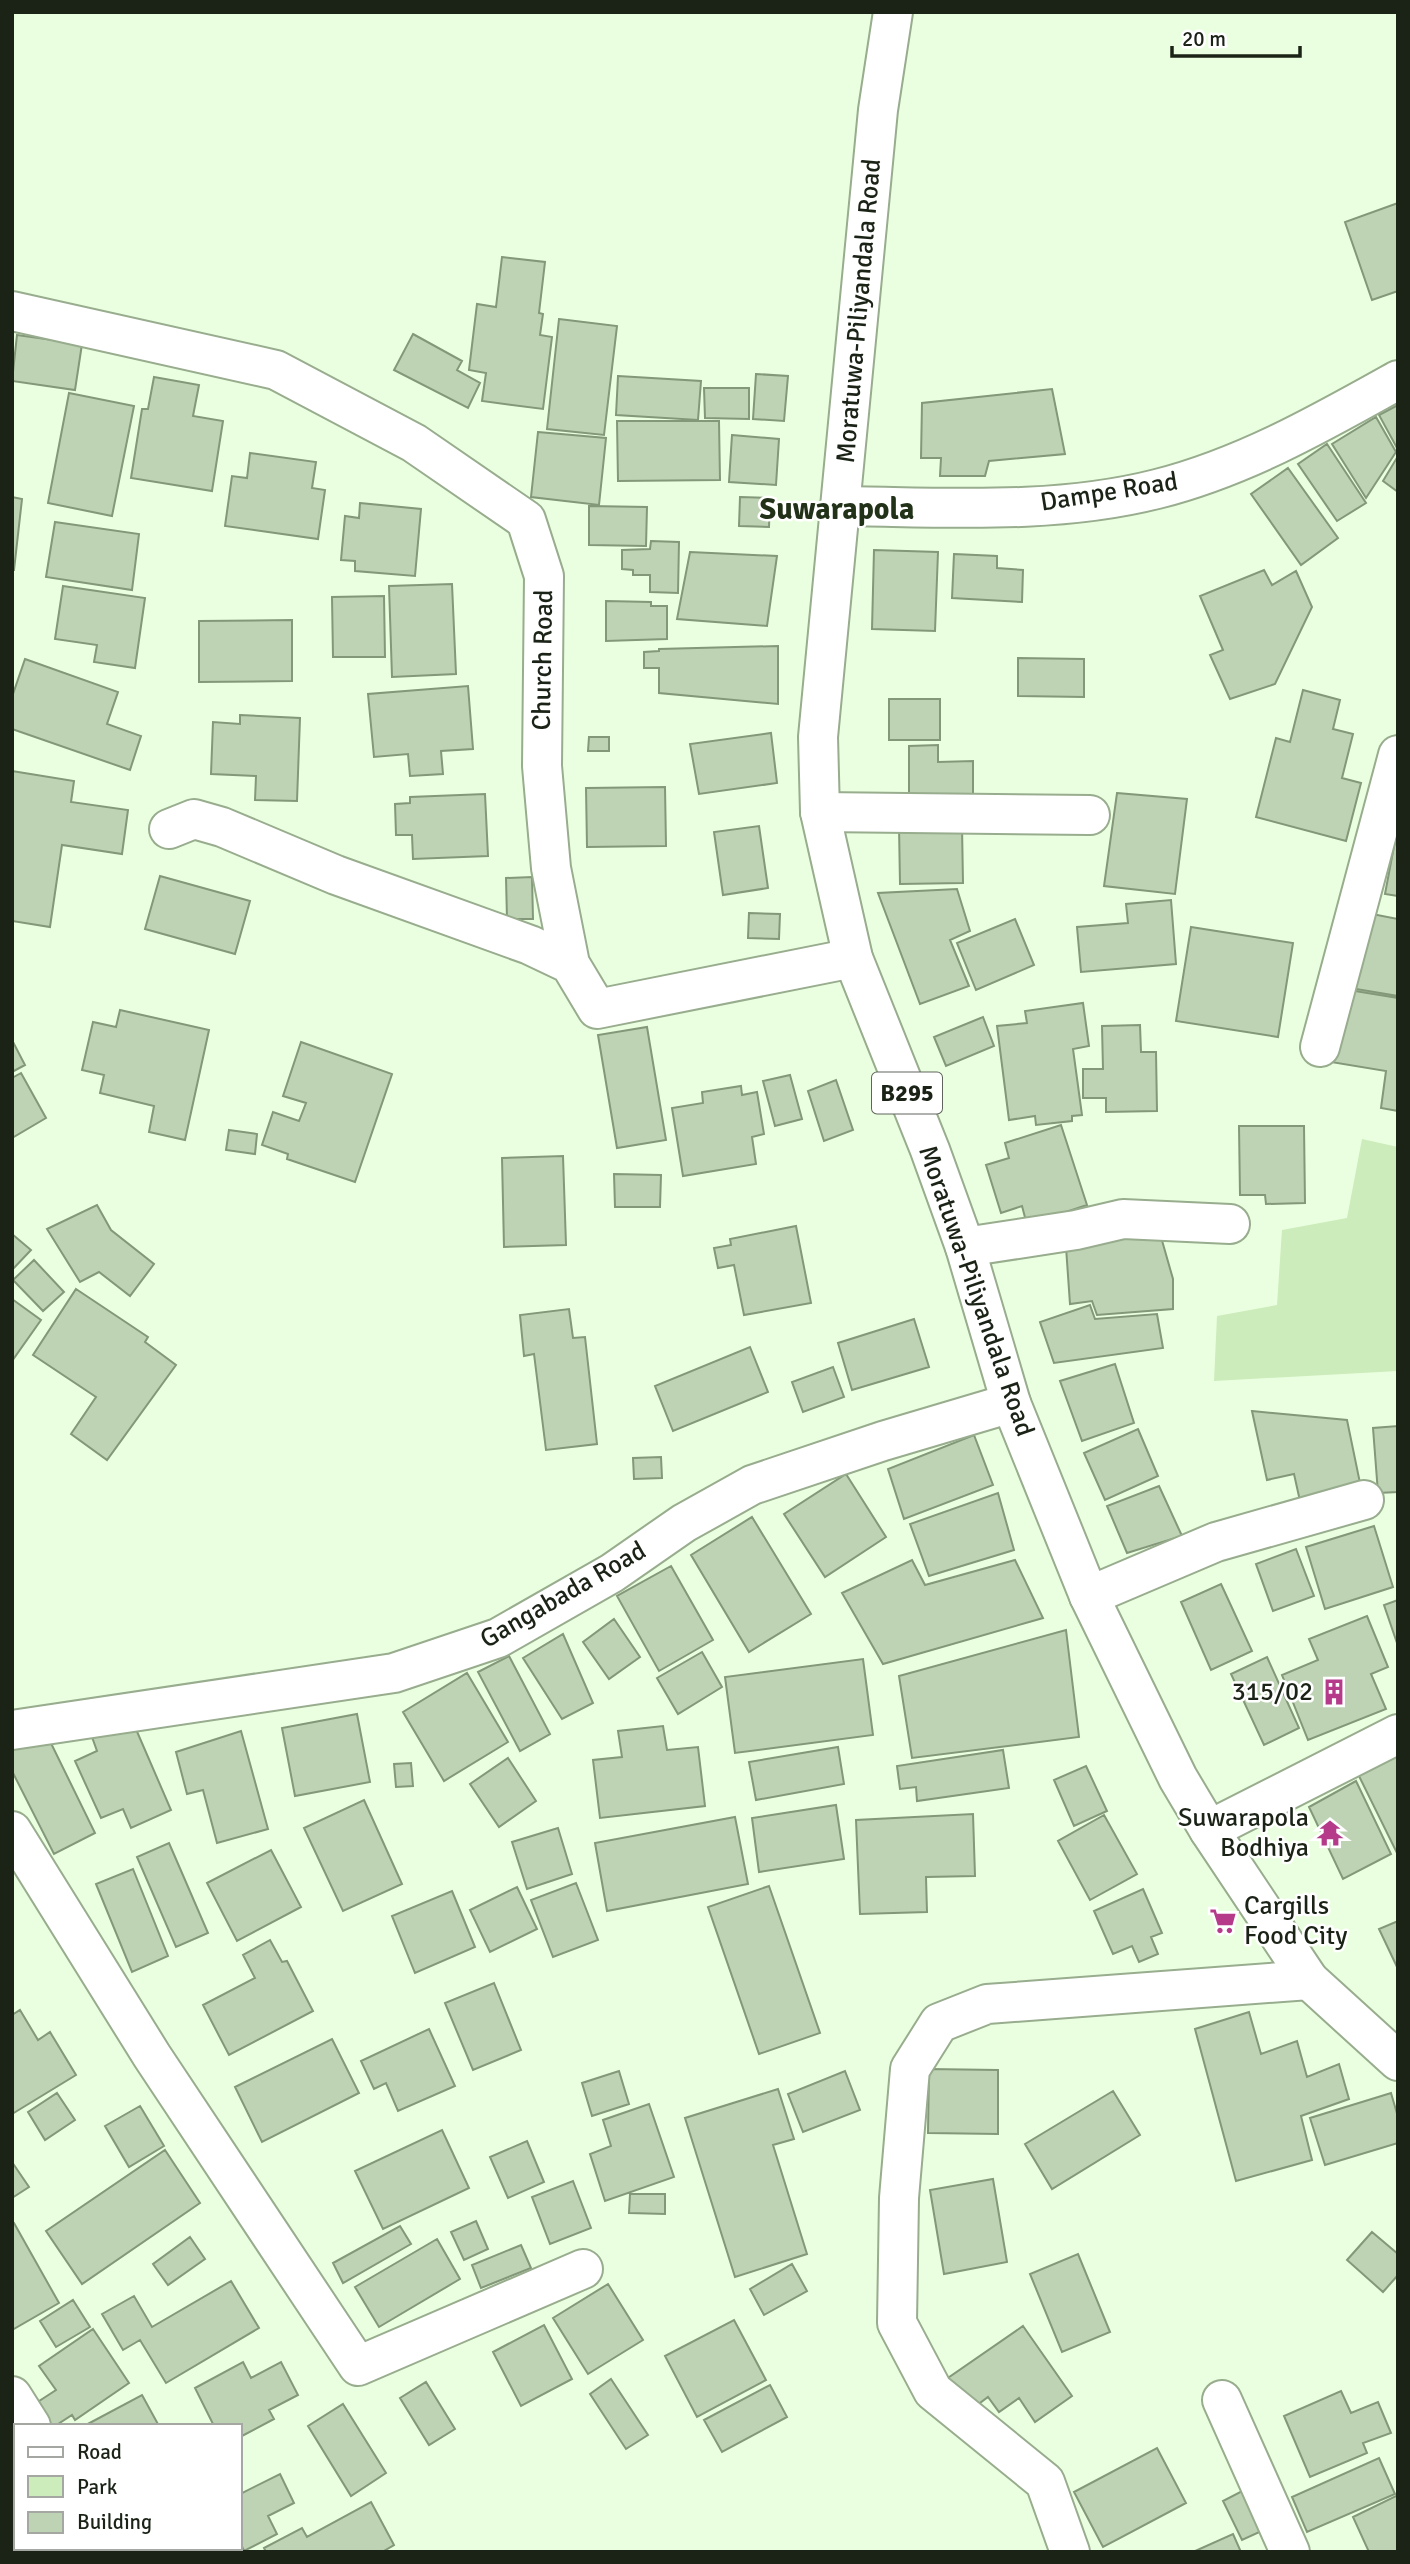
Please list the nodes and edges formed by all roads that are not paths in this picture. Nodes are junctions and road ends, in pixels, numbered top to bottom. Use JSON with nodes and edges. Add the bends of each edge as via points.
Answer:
{"nodes":[{"id":1,"x":893,"y":12,"type":"edge"},
{"id":2,"x":12,"y":311,"type":"edge"},
{"id":3,"x":1398,"y":380,"type":"edge"},
{"id":4,"x":840,"y":506,"type":"junction"},
{"id":5,"x":1398,"y":755,"type":"edge"},
{"id":6,"x":820,"y":812,"type":"junction"},
{"id":7,"x":1090,"y":815,"type":"dead end"},
{"id":8,"x":169,"y":829,"type":"dead end"},
{"id":9,"x":853,"y":958,"type":"junction"},
{"id":10,"x":570,"y":964,"type":"junction"},
{"id":11,"x":1320,"y":1047,"type":"dead end"},
{"id":12,"x":1230,"y":1224,"type":"dead end"},
{"id":13,"x":965,"y":1247,"type":"junction"},
{"id":14,"x":1011,"y":1404,"type":"junction"},
{"id":15,"x":1364,"y":1500,"type":"dead end"},
{"id":16,"x":1089,"y":1596,"type":"junction"},
{"id":17,"x":12,"y":1730,"type":"edge"},
{"id":18,"x":1398,"y":1734,"type":"edge"},
{"id":19,"x":1209,"y":1830,"type":"junction"},
{"id":20,"x":12,"y":1831,"type":"edge"},
{"id":21,"x":1310,"y":1980,"type":"junction"},
{"id":22,"x":1398,"y":2061,"type":"edge"},
{"id":23,"x":583,"y":2269,"type":"dead end"},
{"id":24,"x":12,"y":2396,"type":"edge"},
{"id":25,"x":1222,"y":2400,"type":"dead end"},
{"id":26,"x":30,"y":2424,"type":"edge"},
{"id":27,"x":1070,"y":2552,"type":"edge"},
{"id":28,"x":1290,"y":2552,"type":"edge"}],
"edges":[{"from":1,"to":4,"type":"street","name":"Moratuwa-Piliyandala Road","number":"B295","via":[[878,110]]},
{"from":2,"to":10,"type":"street","name":"Church Road","via":[[276,370],[414,443],[526,520],[544,576],[542,766],[551,868]]},
{"from":3,"to":4,"type":"street","name":"Dampe Road","via":[[1300,435],[1234,464],[1156,490],[1059,505]]},
{"from":4,"to":6,"type":"street","name":"Moratuwa-Piliyandala Road","number":"B295","via":[[818,737]]},
{"from":5,"to":11,"type":"street"},
{"from":6,"to":7,"type":"street"},
{"from":6,"to":9,"type":"street","name":"Moratuwa-Piliyandala Road","number":"B295"},
{"from":8,"to":10,"type":"street","via":[[194,819],[222,827]]},
{"from":9,"to":10,"type":"street","name":"Church Road","via":[[597,1009]]},
{"from":9,"to":13,"type":"street","name":"Moratuwa-Piliyandala Road","number":"B295"},
{"from":12,"to":13,"type":"street","via":[[1123,1219]]},
{"from":13,"to":14,"type":"street","name":"Moratuwa-Piliyandala Road","number":"B295"},
{"from":14,"to":16,"type":"street","name":"Moratuwa-Piliyandala Road","number":"B295"},
{"from":14,"to":17,"type":"street","name":"Gangabada Road","via":[[752,1485],[498,1638],[394,1673]]},
{"from":15,"to":16,"type":"street","via":[[1216,1542]]},
{"from":16,"to":19,"type":"street","name":"Moratuwa-Piliyandala Road","number":"B295","via":[[1178,1778]]},
{"from":18,"to":19,"type":"street"},
{"from":19,"to":21,"type":"street","name":"Moratuwa-Piliyandala Road","number":"B295"},
{"from":20,"to":23,"type":"street","via":[[152,2056],[358,2366]]},
{"from":21,"to":22,"type":"street","name":"Moratuwa-Piliyandala Road","number":"B295"},
{"from":21,"to":27,"type":"street","via":[[988,2004],[939,2023],[910,2069],[899,2198],[897,2323],[933,2390],[1045,2482]]},
{"from":24,"to":26,"type":"street"},
{"from":25,"to":28,"type":"street"}]}
